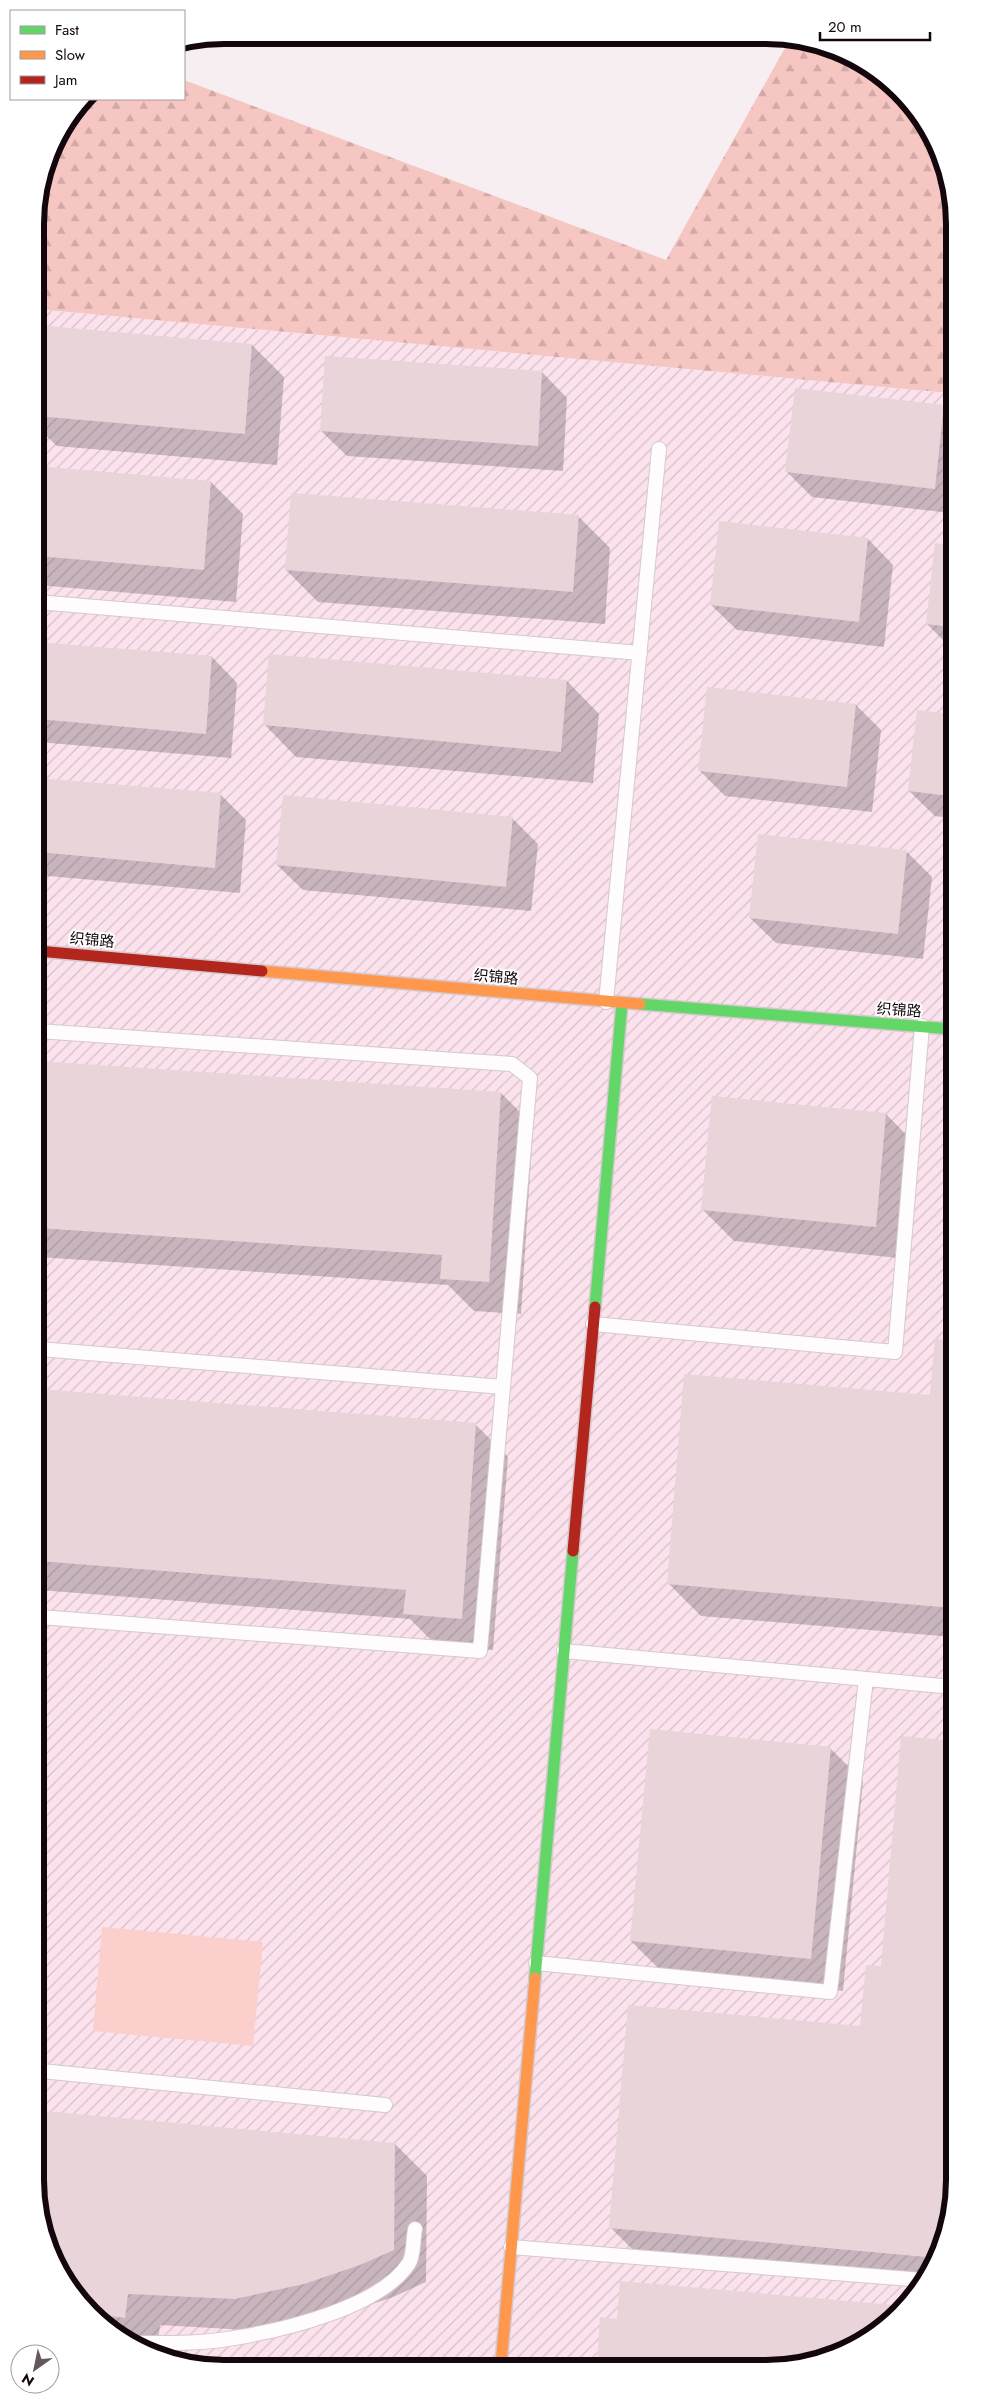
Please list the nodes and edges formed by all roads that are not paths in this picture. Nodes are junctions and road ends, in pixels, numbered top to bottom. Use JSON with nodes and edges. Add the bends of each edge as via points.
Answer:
{"nodes":[{"id":1,"x":659,"y":449,"type":"dead end"},
{"id":2,"x":44,"y":603,"type":"edge"},
{"id":3,"x":640,"y":653,"type":"junction"},
{"id":4,"x":44,"y":952,"type":"edge"},
{"id":5,"x":606,"y":1002,"type":"junction"},
{"id":6,"x":622,"y":1003,"type":"junction"},
{"id":7,"x":922,"y":1026,"type":"junction"},
{"id":8,"x":946,"y":1028,"type":"edge"},
{"id":9,"x":44,"y":1030,"type":"edge"},
{"id":10,"x":593,"y":1324,"type":"junction"},
{"id":11,"x":44,"y":1349,"type":"edge"},
{"id":12,"x":503,"y":1388,"type":"junction"},
{"id":13,"x":44,"y":1617,"type":"edge"},
{"id":14,"x":564,"y":1651,"type":"junction"},
{"id":15,"x":866,"y":1679,"type":"junction"},
{"id":16,"x":946,"y":1687,"type":"edge"},
{"id":17,"x":536,"y":1963,"type":"junction"},
{"id":18,"x":44,"y":2071,"type":"edge"},
{"id":19,"x":385,"y":2104,"type":"dead end"},
{"id":20,"x":414,"y":2229,"type":"dead end"},
{"id":21,"x":511,"y":2247,"type":"junction"},
{"id":22,"x":916,"y":2279,"type":"edge"},
{"id":23,"x":146,"y":2343,"type":"edge"},
{"id":24,"x":501,"y":2360,"type":"edge"}],
"edges":[{"from":1,"to":3,"type":"lane"},
{"from":2,"to":3,"type":"lane"},
{"from":3,"to":5,"type":"lane"},
{"from":4,"to":5,"type":"street","name":"织锦路"},
{"from":5,"to":6,"type":"street","name":"织锦路"},
{"from":6,"to":7,"type":"street","name":"织锦路"},
{"from":6,"to":10,"type":"street"},
{"from":7,"to":8,"type":"street","name":"织锦路"},
{"from":7,"to":10,"type":"lane","via":[[895,1352]]},
{"from":9,"to":12,"type":"lane","via":[[512,1064],[530,1078]]},
{"from":10,"to":14,"type":"street"},
{"from":11,"to":12,"type":"lane"},
{"from":12,"to":13,"type":"lane","via":[[480,1651]]},
{"from":14,"to":15,"type":"lane"},
{"from":14,"to":17,"type":"street"},
{"from":15,"to":16,"type":"lane"},
{"from":15,"to":17,"type":"lane","via":[[830,1992]]},
{"from":17,"to":21,"type":"street"},
{"from":18,"to":19,"type":"lane"},
{"from":20,"to":23,"type":"lane","via":[[410,2262],[392,2283],[350,2306],[294,2325],[234,2338]]},
{"from":21,"to":22,"type":"lane"},
{"from":21,"to":24,"type":"street"}]}
